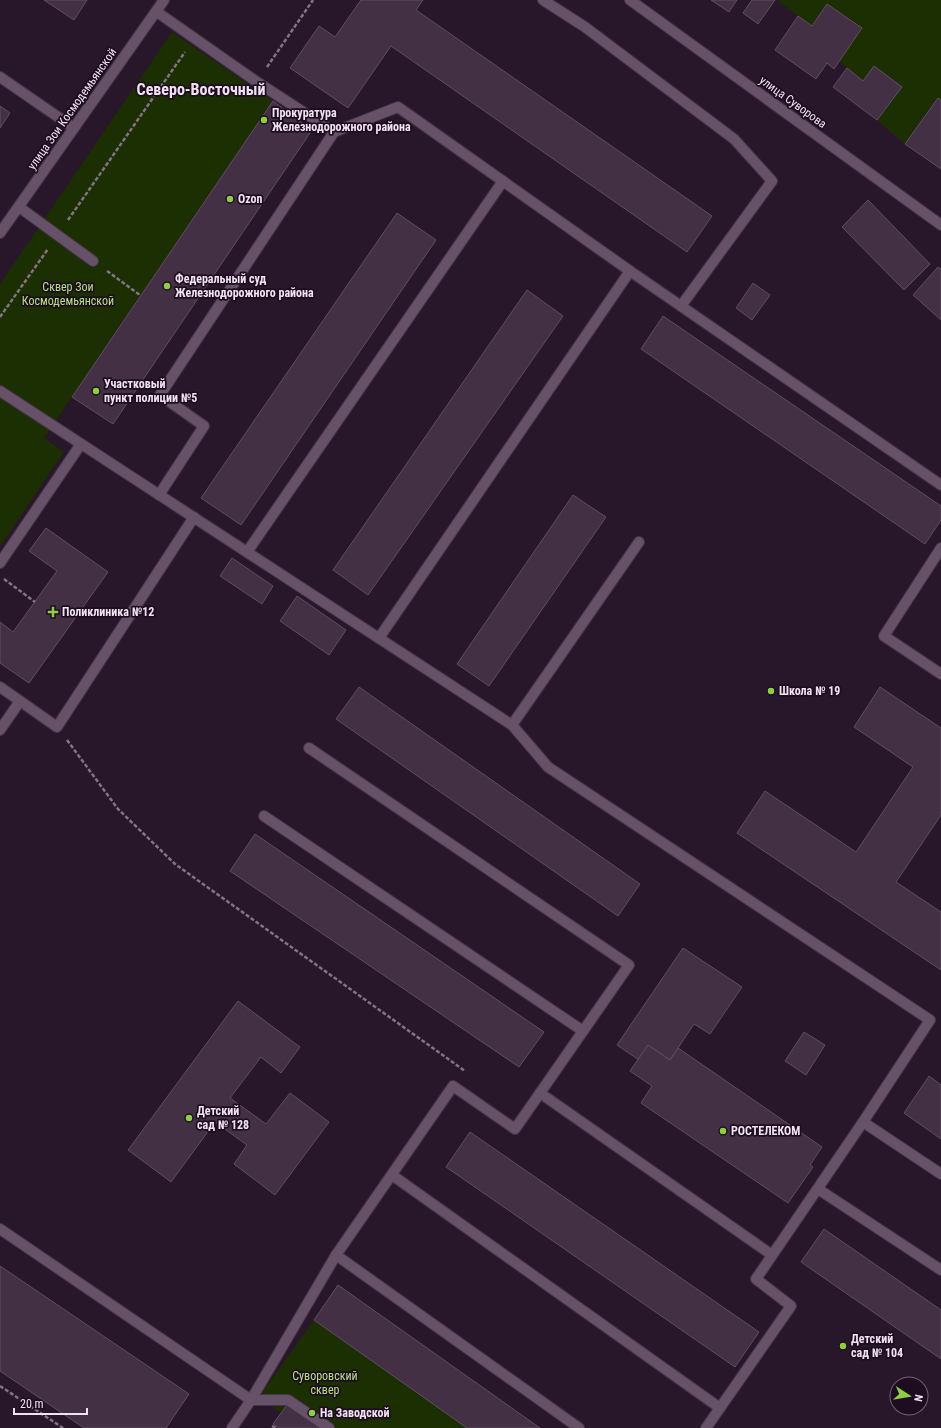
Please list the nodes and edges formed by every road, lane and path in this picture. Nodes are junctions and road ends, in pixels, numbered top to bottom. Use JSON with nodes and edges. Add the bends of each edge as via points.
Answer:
{"nodes":[{"id":1,"x":164,"y":0,"type":"edge"},
{"id":2,"x":313,"y":0,"type":"edge"},
{"id":3,"x":543,"y":0,"type":"edge"},
{"id":4,"x":630,"y":0,"type":"edge"},
{"id":5,"x":157,"y":12,"type":"junction"},
{"id":6,"x":194,"y":38,"type":"junction"},
{"id":7,"x":0,"y":77,"type":"edge"},
{"id":8,"x":257,"y":82,"type":"junction"},
{"id":9,"x":74,"y":128,"type":"junction"},
{"id":10,"x":334,"y":132,"type":"junction"},
{"id":11,"x":503,"y":181,"type":"junction"},
{"id":12,"x":19,"y":207,"type":"junction"},
{"id":13,"x":941,"y":225,"type":"edge"},
{"id":14,"x":0,"y":233,"type":"edge"},
{"id":15,"x":57,"y":235,"type":"junction"},
{"id":16,"x":93,"y":261,"type":"joint"},
{"id":17,"x":630,"y":271,"type":"junction"},
{"id":18,"x":140,"y":295,"type":"dead end"},
{"id":19,"x":680,"y":306,"type":"junction"},
{"id":20,"x":0,"y":317,"type":"edge"},
{"id":21,"x":0,"y":391,"type":"edge"},
{"id":22,"x":81,"y":444,"type":"junction"},
{"id":23,"x":941,"y":485,"type":"edge"},
{"id":24,"x":159,"y":495,"type":"junction"},
{"id":25,"x":194,"y":517,"type":"junction"},
{"id":26,"x":639,"y":542,"type":"dead end"},
{"id":27,"x":941,"y":548,"type":"edge"},
{"id":28,"x":248,"y":552,"type":"junction"},
{"id":29,"x":0,"y":563,"type":"edge"},
{"id":30,"x":0,"y":577,"type":"edge"},
{"id":31,"x":35,"y":602,"type":"dead end"},
{"id":32,"x":379,"y":638,"type":"junction"},
{"id":33,"x":941,"y":674,"type":"edge"},
{"id":34,"x":0,"y":687,"type":"edge"},
{"id":35,"x":20,"y":701,"type":"junction"},
{"id":36,"x":512,"y":725,"type":"junction"},
{"id":37,"x":57,"y":727,"type":"junction"},
{"id":38,"x":0,"y":730,"type":"edge"},
{"id":39,"x":309,"y":748,"type":"dead end"},
{"id":40,"x":264,"y":816,"type":"dead end"},
{"id":41,"x":584,"y":1031,"type":"junction"},
{"id":42,"x":467,"y":1072,"type":"dead end"},
{"id":43,"x":540,"y":1093,"type":"junction"},
{"id":44,"x":863,"y":1122,"type":"junction"},
{"id":45,"x":941,"y":1174,"type":"edge"},
{"id":46,"x":392,"y":1175,"type":"junction"},
{"id":47,"x":818,"y":1189,"type":"junction"},
{"id":48,"x":0,"y":1230,"type":"edge"},
{"id":49,"x":336,"y":1255,"type":"junction"},
{"id":50,"x":772,"y":1255,"type":"junction"},
{"id":51,"x":941,"y":1270,"type":"edge"},
{"id":52,"x":0,"y":1386,"type":"edge"},
{"id":53,"x":251,"y":1400,"type":"junction"},
{"id":54,"x":720,"y":1408,"type":"junction"},
{"id":55,"x":272,"y":1426,"type":"dead end"},
{"id":56,"x":63,"y":1428,"type":"edge"},
{"id":57,"x":232,"y":1428,"type":"edge"},
{"id":58,"x":276,"y":1428,"type":"edge"},
{"id":59,"x":329,"y":1428,"type":"edge"},
{"id":60,"x":579,"y":1428,"type":"edge"},
{"id":61,"x":706,"y":1428,"type":"edge"}],
"edges":[{"from":1,"to":5,"type":"street","name":"улица Зои Космодемьянской"},
{"from":2,"to":8,"type":"path"},
{"from":3,"to":19,"type":"street","via":[[585,27],[734,139],[772,181]]},
{"from":4,"to":13,"type":"street","name":"улица Суворова"},
{"from":5,"to":6,"type":"street"},
{"from":5,"to":9,"type":"street","name":"улица Зои Космодемьянской"},
{"from":6,"to":8,"type":"street"},
{"from":6,"to":15,"type":"path"},
{"from":7,"to":9,"type":"street"},
{"from":8,"to":10,"type":"street"},
{"from":9,"to":12,"type":"street","name":"улица Зои Космодемьянской"},
{"from":10,"to":11,"type":"street","via":[[398,107]]},
{"from":10,"to":24,"type":"street","via":[[160,395],[204,426]]},
{"from":11,"to":17,"type":"street"},
{"from":11,"to":28,"type":"street"},
{"from":12,"to":14,"type":"street","name":"улица Зои Космодемьянской"},
{"from":12,"to":15,"type":"street"},
{"from":15,"to":16,"type":"street"},
{"from":15,"to":20,"type":"path"},
{"from":16,"to":18,"type":"path"},
{"from":17,"to":19,"type":"street"},
{"from":17,"to":32,"type":"street"},
{"from":19,"to":23,"type":"street"},
{"from":21,"to":22,"type":"street"},
{"from":22,"to":24,"type":"street"},
{"from":22,"to":29,"type":"street"},
{"from":24,"to":25,"type":"street"},
{"from":25,"to":28,"type":"street"},
{"from":25,"to":37,"type":"street"},
{"from":26,"to":36,"type":"street"},
{"from":27,"to":33,"type":"street","via":[[884,636]]},
{"from":28,"to":32,"type":"street"},
{"from":30,"to":31,"type":"path"},
{"from":32,"to":36,"type":"street"},
{"from":34,"to":35,"type":"street"},
{"from":35,"to":37,"type":"street"},
{"from":35,"to":38,"type":"street"},
{"from":36,"to":44,"type":"street","via":[[548,767],[930,1020]]},
{"from":37,"to":42,"type":"path","via":[[118,809],[174,864]]},
{"from":39,"to":41,"type":"street","via":[[629,965]]},
{"from":40,"to":41,"type":"street"},
{"from":41,"to":43,"type":"street"},
{"from":43,"to":46,"type":"street","via":[[515,1129],[453,1086]]},
{"from":43,"to":50,"type":"street"},
{"from":44,"to":45,"type":"street"},
{"from":44,"to":47,"type":"street"},
{"from":46,"to":49,"type":"street"},
{"from":46,"to":54,"type":"street"},
{"from":47,"to":50,"type":"street"},
{"from":47,"to":51,"type":"street"},
{"from":48,"to":53,"type":"street"},
{"from":49,"to":53,"type":"street"},
{"from":49,"to":60,"type":"street"},
{"from":50,"to":54,"type":"street","via":[[756,1279],[791,1306]]},
{"from":52,"to":56,"type":"path"},
{"from":53,"to":57,"type":"street"},
{"from":53,"to":59,"type":"street","via":[[288,1400]]},
{"from":54,"to":61,"type":"street"},
{"from":55,"to":58,"type":"path"}]}
